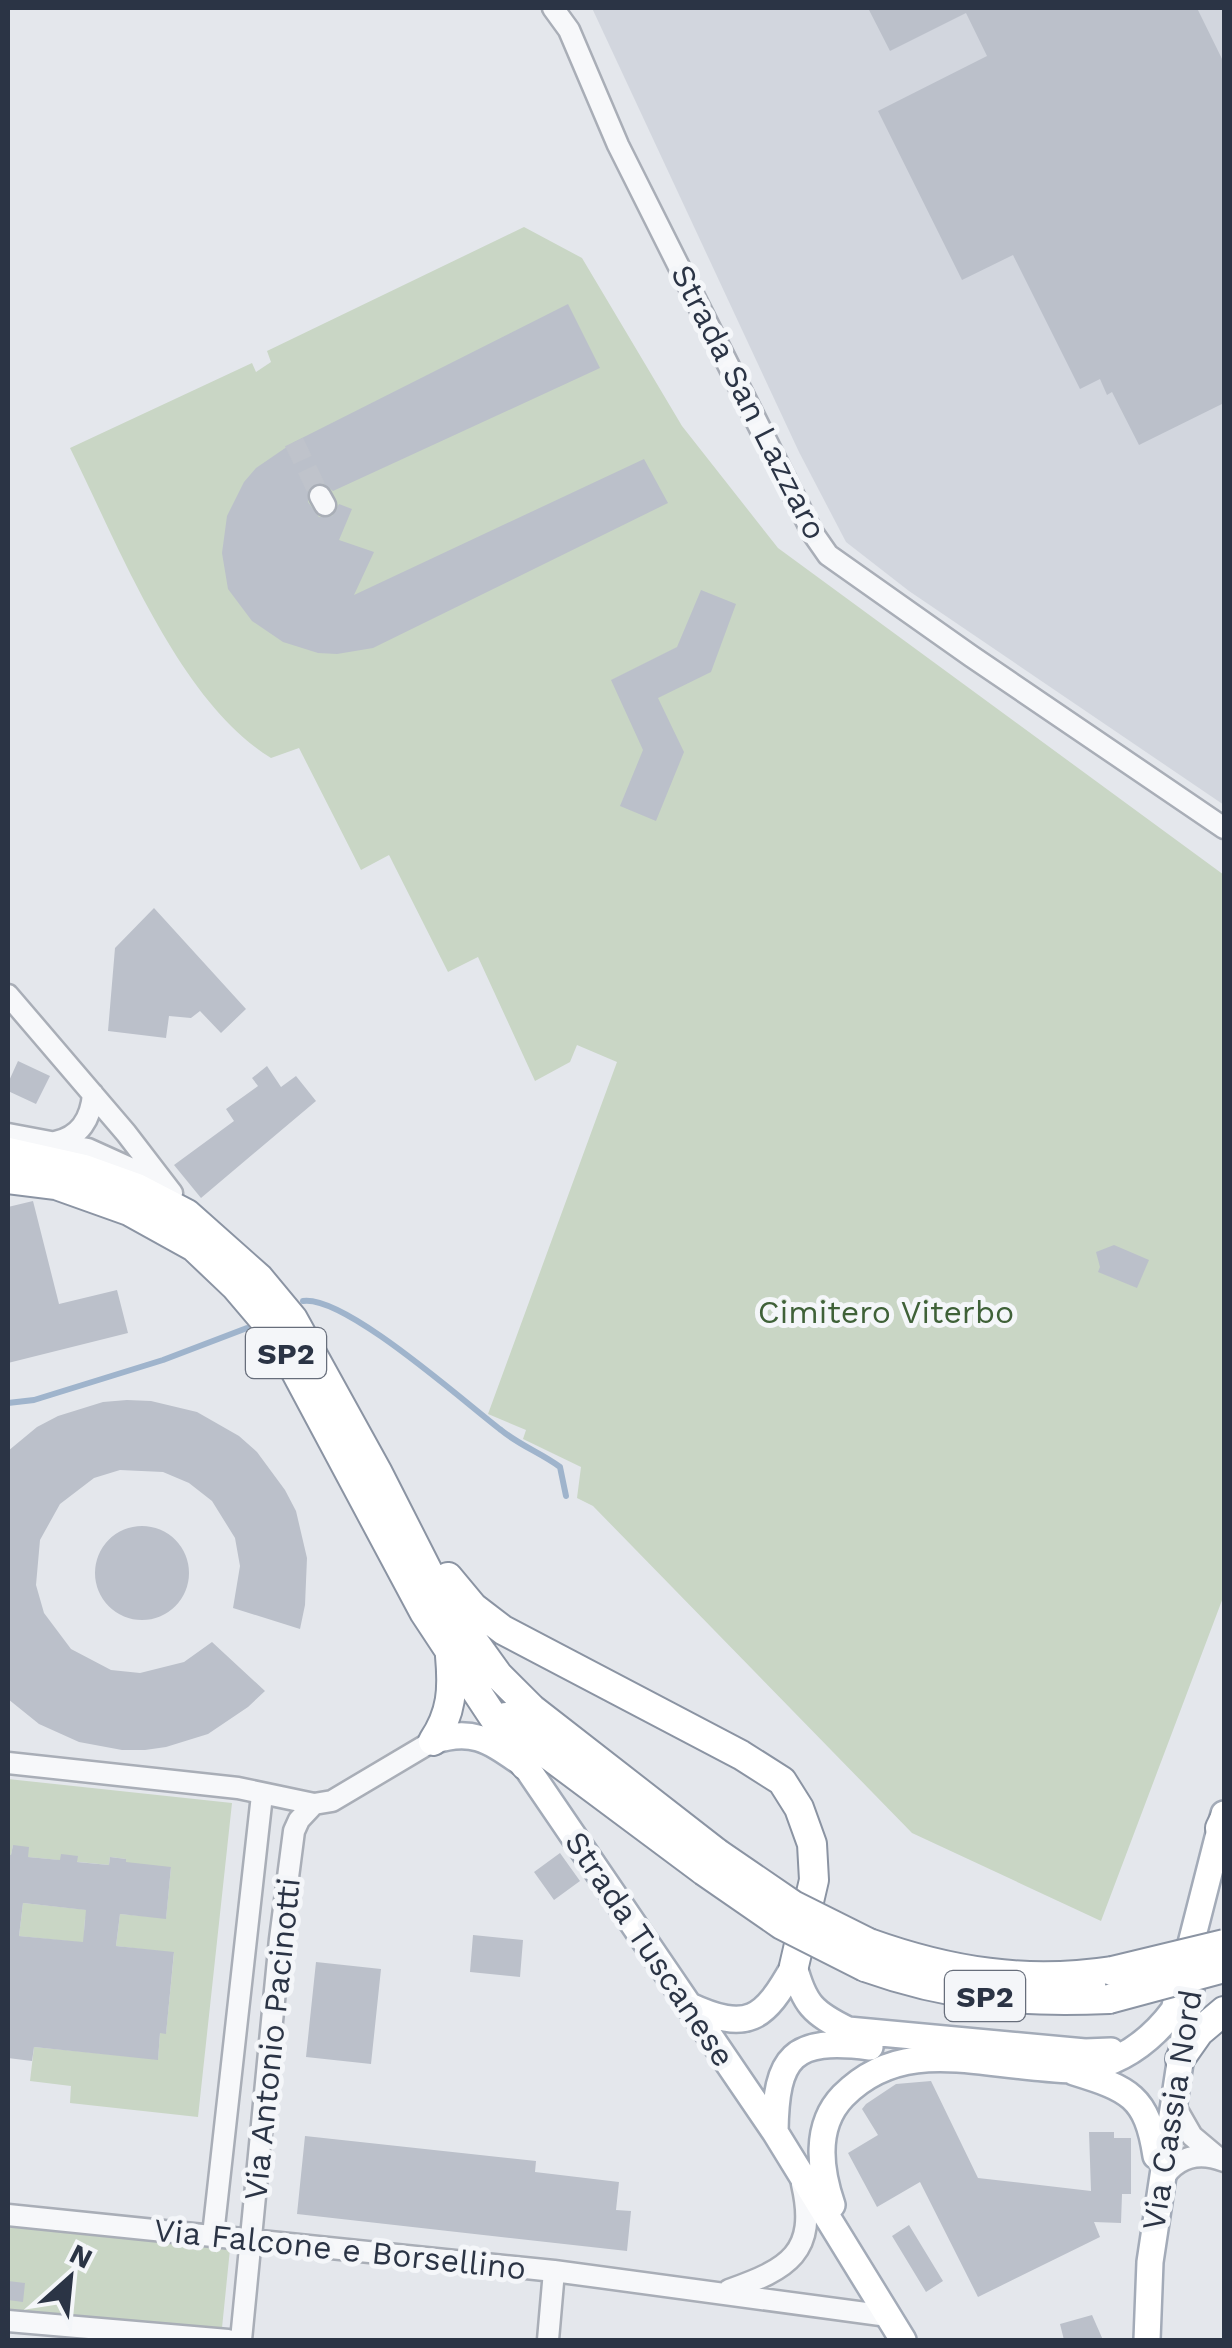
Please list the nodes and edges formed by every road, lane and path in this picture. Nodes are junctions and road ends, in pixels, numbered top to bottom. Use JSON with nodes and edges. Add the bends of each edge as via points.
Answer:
{"nodes":[{"id":1,"x":552,"y":8,"type":"edge"},
{"id":2,"x":566,"y":8,"type":"edge"},
{"id":3,"x":568,"y":30,"type":"junction"},
{"id":4,"x":1224,"y":828,"type":"edge"},
{"id":5,"x":8,"y":995,"type":"edge"},
{"id":6,"x":93,"y":1094,"type":"junction"},
{"id":7,"x":8,"y":1134,"type":"edge"},
{"id":8,"x":53,"y":1142,"type":"junction"},
{"id":9,"x":8,"y":1152,"type":"edge"},
{"id":10,"x":8,"y":1178,"type":"edge"},
{"id":11,"x":134,"y":1181,"type":"junction"},
{"id":12,"x":179,"y":1204,"type":"junction"},
{"id":13,"x":378,"y":1473,"type":"junction"},
{"id":14,"x":450,"y":1654,"type":"junction"},
{"id":15,"x":468,"y":1682,"type":"junction"},
{"id":16,"x":432,"y":1740,"type":"junction"},
{"id":17,"x":8,"y":1762,"type":"edge"},
{"id":18,"x":524,"y":1765,"type":"junction"},
{"id":19,"x":262,"y":1795,"type":"junction"},
{"id":20,"x":314,"y":1804,"type":"junction"},
{"id":21,"x":1223,"y":1821,"type":"edge"},
{"id":22,"x":711,"y":1862,"type":"junction"},
{"id":23,"x":1206,"y":1881,"type":"junction"},
{"id":24,"x":245,"y":1934,"type":"junction"},
{"id":25,"x":280,"y":1939,"type":"junction"},
{"id":26,"x":1224,"y":1944,"type":"edge"},
{"id":27,"x":794,"y":1966,"type":"junction"},
{"id":28,"x":1224,"y":1968,"type":"edge"},
{"id":29,"x":1111,"y":1985,"type":"junction"},
{"id":30,"x":688,"y":2005,"type":"junction"},
{"id":31,"x":1224,"y":2011,"type":"edge"},
{"id":32,"x":1136,"y":2049,"type":"junction"},
{"id":33,"x":924,"y":2057,"type":"junction"},
{"id":34,"x":1180,"y":2059,"type":"junction"},
{"id":35,"x":1070,"y":2070,"type":"junction"},
{"id":36,"x":1173,"y":2104,"type":"junction"},
{"id":37,"x":775,"y":2132,"type":"junction"},
{"id":38,"x":222,"y":2148,"type":"junction"},
{"id":39,"x":258,"y":2152,"type":"junction"},
{"id":40,"x":1222,"y":2159,"type":"edge"},
{"id":41,"x":798,"y":2169,"type":"junction"},
{"id":42,"x":1159,"y":2186,"type":"junction"},
{"id":43,"x":8,"y":2215,"type":"edge"},
{"id":44,"x":841,"y":2234,"type":"junction"},
{"id":45,"x":213,"y":2236,"type":"junction"},
{"id":46,"x":250,"y":2240,"type":"junction"},
{"id":47,"x":554,"y":2271,"type":"junction"},
{"id":48,"x":722,"y":2293,"type":"junction"},
{"id":49,"x":888,"y":2316,"type":"junction"},
{"id":50,"x":8,"y":2321,"type":"edge"},
{"id":51,"x":228,"y":2340,"type":"edge"},
{"id":52,"x":241,"y":2340,"type":"edge"},
{"id":53,"x":548,"y":2340,"type":"edge"},
{"id":54,"x":904,"y":2340,"type":"edge"},
{"id":55,"x":1148,"y":2340,"type":"edge"}],
"edges":[{"from":1,"to":3,"type":"street","name":"Strada San Lazzaro"},
{"from":2,"to":3,"type":"street","name":"Strada San Lazzaro"},
{"from":3,"to":4,"type":"street","name":"Strada San Lazzaro","via":[[618,144],[828,555]]},
{"from":5,"to":6,"type":"street"},
{"from":6,"to":8,"type":"street","via":[[83,1126]]},
{"from":6,"to":12,"type":"street"},
{"from":7,"to":8,"type":"street"},
{"from":8,"to":11,"type":"street","via":[[110,1158]]},
{"from":9,"to":11,"type":"highway","number":"SP2"},
{"from":10,"to":14,"type":"highway","number":"SP2","via":[[56,1184],[129,1211],[194,1248],[235,1286],[276,1334]]},
{"from":11,"to":12,"type":"highway","number":"SP2"},
{"from":12,"to":13,"type":"highway","number":"SP2","via":[[293,1319]]},
{"from":13,"to":22,"type":"highway","number":"SP2","via":[[438,1592],[498,1675]]},
{"from":13,"to":27,"type":"highway","via":[[473,1607],[503,1630],[782,1782],[812,1844],[814,1880]]},
{"from":14,"to":15,"type":"highway","number":"SP2"},
{"from":14,"to":16,"type":"highway","via":[[448,1716]]},
{"from":15,"to":18,"type":"highway","number":"SP2"},
{"from":15,"to":22,"type":"highway","number":"SP2","via":[[535,1745]]},
{"from":16,"to":18,"type":"main road","via":[[467,1733]]},
{"from":16,"to":20,"type":"street","via":[[332,1801]]},
{"from":17,"to":19,"type":"street"},
{"from":18,"to":30,"type":"main road","name":"Strada Tuscanese","number":"SP2"},
{"from":19,"to":20,"type":"street"},
{"from":19,"to":24,"type":"street","name":"Via Antonio Pacinotti"},
{"from":20,"to":25,"type":"street","name":"Via Antonio Pacinotti","via":[[294,1831]]},
{"from":21,"to":23,"type":"main road","name":"Via Cassia Nord"},
{"from":22,"to":29,"type":"highway","number":"SP2","bridge":true,"via":[[793,1904],[919,1986],[1034,2002]]},
{"from":23,"to":32,"type":"main road","name":"Via Cassia Nord","via":[[1174,2010]]},
{"from":23,"to":34,"type":"main road","name":"Via Cassia Nord"},
{"from":24,"to":25,"type":"street"},
{"from":24,"to":38,"type":"street","name":"Via Antonio Pacinotti"},
{"from":25,"to":39,"type":"street","name":"Via Antonio Pacinotti"},
{"from":26,"to":29,"type":"highway","number":"SP2","bridge":true},
{"from":27,"to":30,"type":"main road","via":[[774,2001],[754,2016],[734,2020]]},
{"from":27,"to":32,"type":"main road","via":[[801,1992],[819,2016],[848,2030],[1085,2052]]},
{"from":28,"to":29,"type":"highway","number":"SP2","bridge":true},
{"from":30,"to":37,"type":"main road","name":"Strada Tuscanese","number":"SP2"},
{"from":31,"to":34,"type":"highway"},
{"from":32,"to":35,"type":"main road","name":"Via Cassia Nord","via":[[1096,2067]]},
{"from":33,"to":35,"type":"main road","name":"Via Cassia Nord"},
{"from":33,"to":37,"type":"main road","via":[[866,2046],[824,2044],[801,2051],[784,2068],[776,2090]]},
{"from":33,"to":44,"type":"main road","name":"Via Cassia Nord","via":[[861,2079],[828,2117],[821,2173]]},
{"from":34,"to":36,"type":"main road","name":"Via Cassia Nord"},
{"from":35,"to":42,"type":"main road","via":[[1115,2085],[1145,2112]]},
{"from":36,"to":40,"type":"street","via":[[1192,2136]]},
{"from":36,"to":42,"type":"main road","name":"Via Cassia Nord"},
{"from":37,"to":41,"type":"main road","name":"Via Cassia Nord","number":"SP2"},
{"from":38,"to":39,"type":"street"},
{"from":38,"to":45,"type":"street","name":"Via Antonio Pacinotti"},
{"from":39,"to":46,"type":"street","name":"Via Antonio Pacinotti"},
{"from":40,"to":42,"type":"street","via":[[1188,2157]]},
{"from":41,"to":44,"type":"main road","name":"Via Cassia Nord","number":"SP2"},
{"from":41,"to":48,"type":"street","via":[[806,2232],[788,2264]]},
{"from":42,"to":55,"type":"main road","name":"Via Cassia Nord"},
{"from":43,"to":45,"type":"street","name":"Via Falcone e Borsellino"},
{"from":44,"to":49,"type":"main road","name":"Via Cassia Nord","number":"SP2"},
{"from":45,"to":46,"type":"street","name":"Via Falcone e Borsellino"},
{"from":46,"to":47,"type":"street","name":"Via Falcone e Borsellino"},
{"from":46,"to":52,"type":"street","name":"Via Antonio Pacinotti"},
{"from":47,"to":48,"type":"street","name":"Via Falcone e Borsellino"},
{"from":47,"to":53,"type":"street"},
{"from":48,"to":49,"type":"street","name":"Via Falcone e Borsellino"},
{"from":49,"to":54,"type":"main road","name":"Via Cassia Nord","number":"SP2"},
{"from":50,"to":51,"type":"street"}]}
